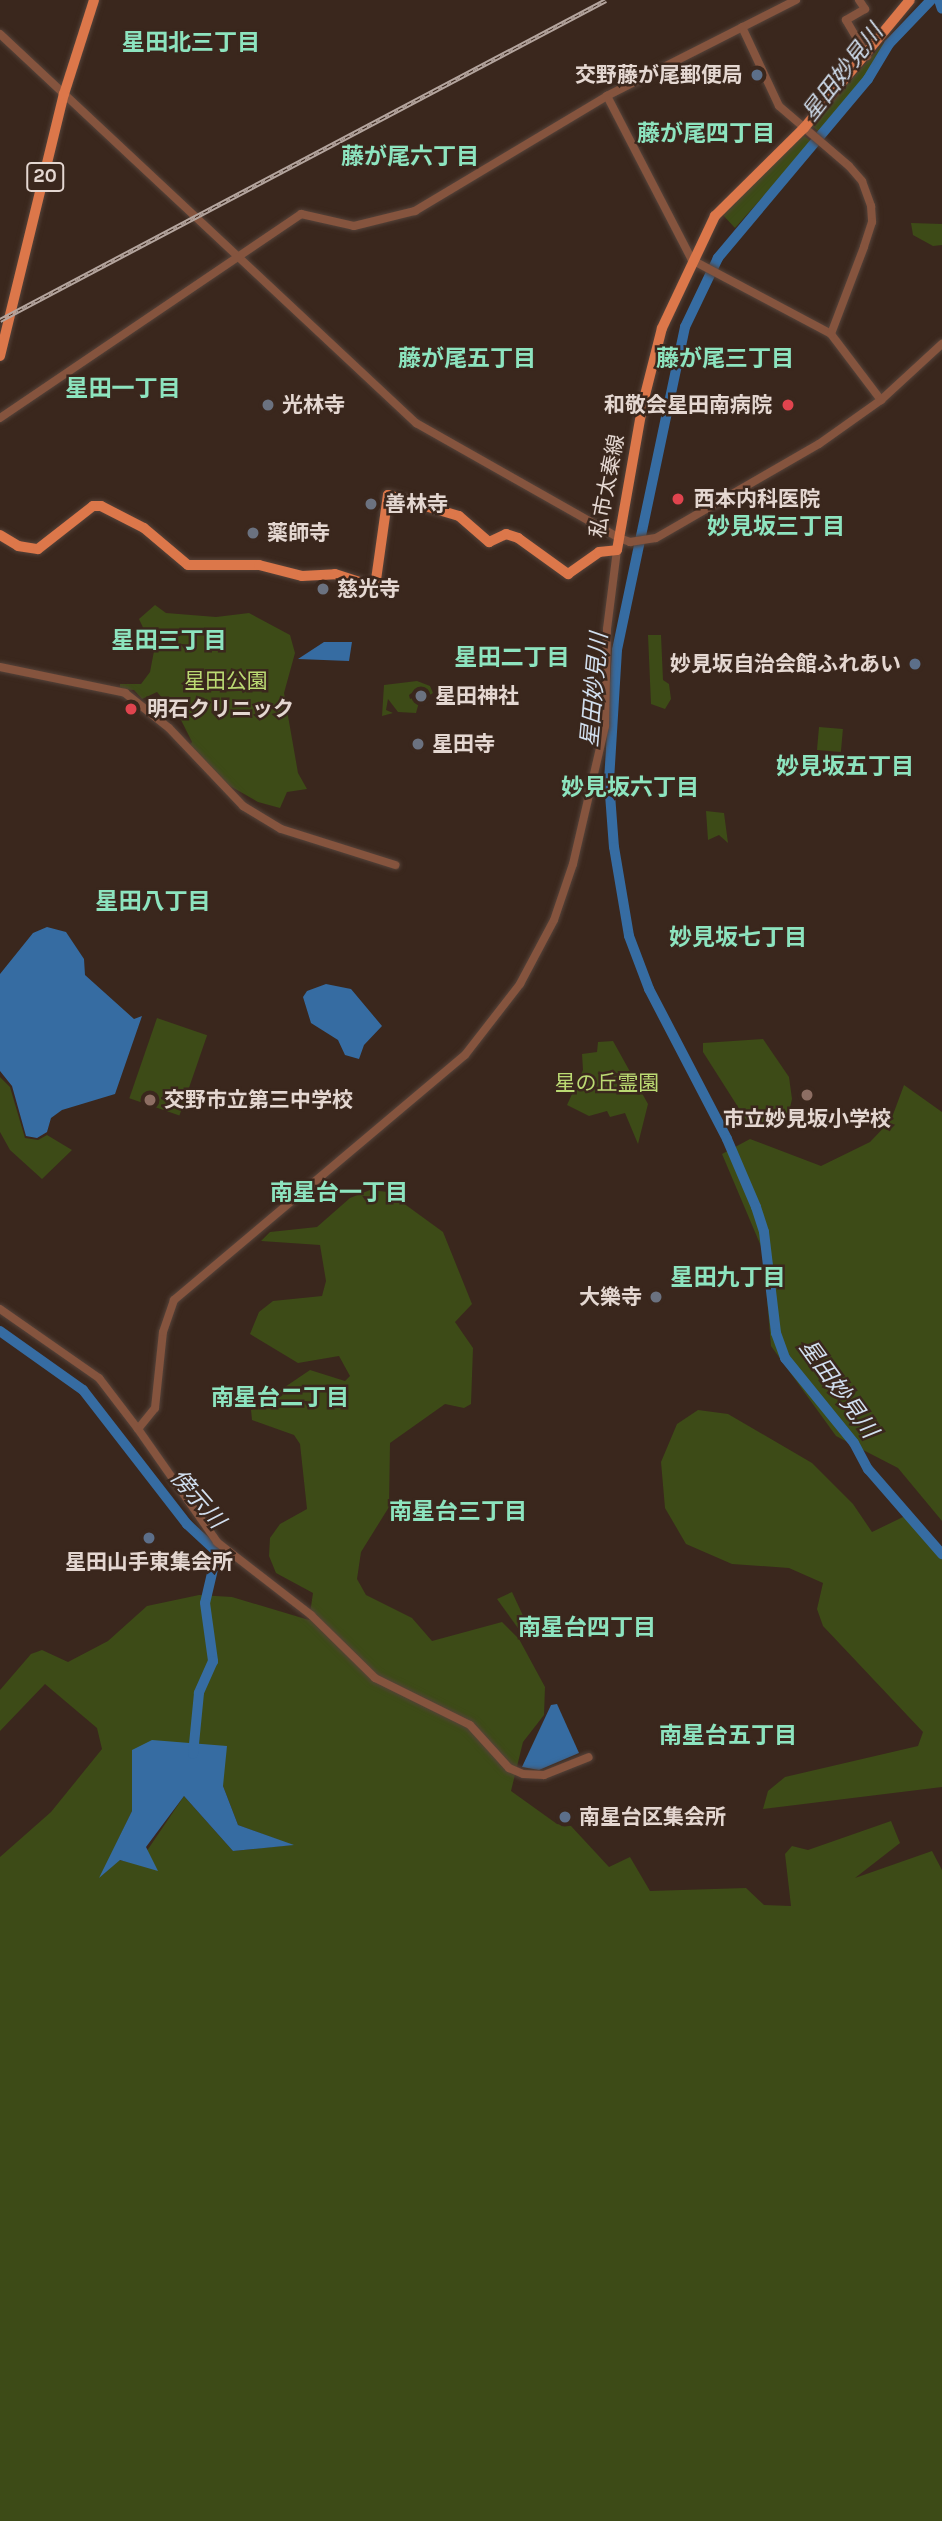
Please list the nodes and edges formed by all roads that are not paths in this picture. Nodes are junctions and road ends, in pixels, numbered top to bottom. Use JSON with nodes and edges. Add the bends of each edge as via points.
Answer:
{"nodes":[{"id":1,"x":94,"y":0,"type":"edge"},
{"id":2,"x":796,"y":0,"type":"edge"},
{"id":3,"x":859,"y":0,"type":"edge"},
{"id":4,"x":910,"y":0,"type":"edge"},
{"id":5,"x":742,"y":27,"type":"junction"},
{"id":6,"x":0,"y":34,"type":"edge"},
{"id":7,"x":867,"y":56,"type":"junction"},
{"id":8,"x":64,"y":94,"type":"junction"},
{"id":9,"x":607,"y":96,"type":"junction"},
{"id":10,"x":804,"y":128,"type":"junction"},
{"id":11,"x":238,"y":254,"type":"junction"},
{"id":12,"x":692,"y":260,"type":"junction"},
{"id":13,"x":831,"y":334,"type":"junction"},
{"id":14,"x":942,"y":344,"type":"edge"},
{"id":15,"x":0,"y":356,"type":"edge"},
{"id":16,"x":881,"y":400,"type":"junction"},
{"id":17,"x":0,"y":418,"type":"edge"},
{"id":18,"x":0,"y":535,"type":"edge"},
{"id":19,"x":619,"y":538,"type":"junction"},
{"id":20,"x":617,"y":550,"type":"junction"},
{"id":21,"x":0,"y":667,"type":"edge"},
{"id":22,"x":396,"y":865,"type":"dead end"},
{"id":23,"x":0,"y":1309,"type":"edge"},
{"id":24,"x":138,"y":1429,"type":"junction"},
{"id":25,"x":589,"y":1756,"type":"dead end"}],
"edges":[{"from":1,"to":8,"type":"main road","number":"20"},
{"from":2,"to":5,"type":"street"},
{"from":3,"to":7,"type":"street","via":[[864,9],[846,20]]},
{"from":4,"to":7,"type":"main road","name":"私市太秦線"},
{"from":5,"to":9,"type":"street"},
{"from":5,"to":10,"type":"street","via":[[779,106]]},
{"from":6,"to":8,"type":"street"},
{"from":7,"to":10,"type":"main road","name":"私市太秦線"},
{"from":8,"to":11,"type":"street"},
{"from":8,"to":15,"type":"main road","number":"20"},
{"from":9,"to":11,"type":"street","via":[[415,211],[354,226],[300,214]]},
{"from":9,"to":12,"type":"street"},
{"from":10,"to":12,"type":"main road","name":"私市太秦線","via":[[719,209]]},
{"from":10,"to":13,"type":"street","via":[[862,181],[871,214],[864,247]]},
{"from":11,"to":17,"type":"street"},
{"from":11,"to":19,"type":"street","via":[[416,423]]},
{"from":12,"to":13,"type":"street"},
{"from":12,"to":19,"type":"main road","name":"私市太秦線","via":[[662,328],[643,402]]},
{"from":13,"to":16,"type":"street"},
{"from":14,"to":16,"type":"street"},
{"from":16,"to":19,"type":"street","via":[[796,458],[673,529],[640,541]]},
{"from":18,"to":20,"type":"main road","name":"私市太秦線","via":[[18,547],[38,548],[93,506],[101,506],[144,528],[188,565],[259,565],[302,576],[335,573],[375,587],[388,495],[459,516],[489,542],[506,534],[518,538],[568,574],[589,557]]},
{"from":19,"to":20,"type":"main road","name":"私市太秦線"},
{"from":20,"to":24,"type":"street","via":[[599,753],[558,909],[520,984],[464,1055],[433,1084],[174,1300],[163,1332],[155,1408]]},
{"from":21,"to":22,"type":"street","via":[[125,693],[169,728],[243,806],[281,829]]},
{"from":23,"to":24,"type":"street","via":[[99,1378]]},
{"from":24,"to":25,"type":"street","via":[[218,1542],[312,1615],[375,1678],[470,1725],[509,1768],[523,1774],[544,1775]]}]}
